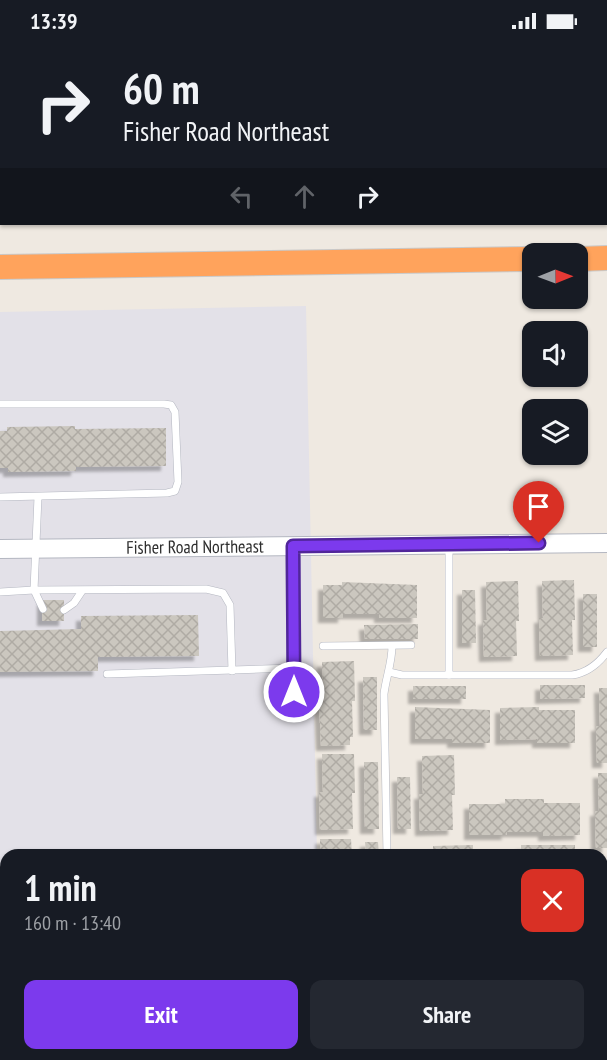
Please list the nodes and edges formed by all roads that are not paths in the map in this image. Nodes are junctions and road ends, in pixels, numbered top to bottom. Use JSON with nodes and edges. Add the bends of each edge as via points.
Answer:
{"nodes":[{"id":1,"x":588,"y":258,"type":"edge"},
{"id":2,"x":607,"y":258,"type":"edge"},
{"id":3,"x":522,"y":259,"type":"edge"},
{"id":4,"x":0,"y":267,"type":"edge"},
{"id":5,"x":0,"y":404,"type":"edge"},
{"id":6,"x":0,"y":497,"type":"edge"},
{"id":7,"x":39,"y":497,"type":"junction"},
{"id":8,"x":607,"y":543,"type":"edge"},
{"id":9,"x":449,"y":544,"type":"junction"},
{"id":10,"x":293,"y":546,"type":"junction"},
{"id":11,"x":35,"y":548,"type":"junction"},
{"id":12,"x":0,"y":549,"type":"edge"},
{"id":13,"x":34,"y":590,"type":"junction"},
{"id":14,"x":82,"y":591,"type":"junction"},
{"id":15,"x":0,"y":592,"type":"edge"},
{"id":16,"x":43,"y":609,"type":"dead end"},
{"id":17,"x":64,"y":610,"type":"dead end"},
{"id":18,"x":411,"y":645,"type":"dead end"},
{"id":19,"x":323,"y":646,"type":"dead end"},
{"id":20,"x":392,"y":646,"type":"junction"},
{"id":21,"x":607,"y":652,"type":"edge"},
{"id":22,"x":294,"y":668,"type":"junction"},
{"id":23,"x":232,"y":671,"type":"junction"},
{"id":24,"x":389,"y":672,"type":"junction"},
{"id":25,"x":107,"y":674,"type":"dead end"},
{"id":26,"x":449,"y":675,"type":"junction"},
{"id":27,"x":294,"y":692,"type":"dead end"},
{"id":28,"x":387,"y":849,"type":"edge"}],
"edges":[{"from":1,"to":2,"type":"highway"},
{"from":3,"to":4,"type":"highway"},
{"from":5,"to":7,"type":"lane","via":[[164,404],[171,405],[175,412],[175,491]]},
{"from":6,"to":7,"type":"lane"},
{"from":7,"to":11,"type":"lane"},
{"from":8,"to":9,"type":"street","name":"Fisher Road Northeast"},
{"from":9,"to":10,"type":"street","name":"Fisher Road Northeast"},
{"from":9,"to":26,"type":"lane"},
{"from":10,"to":11,"type":"street","name":"Fisher Road Northeast"},
{"from":10,"to":22,"type":"street"},
{"from":11,"to":12,"type":"street","name":"Fisher Road Northeast"},
{"from":11,"to":13,"type":"lane"},
{"from":13,"to":14,"type":"lane"},
{"from":13,"to":15,"type":"lane"},
{"from":13,"to":16,"type":"lane"},
{"from":14,"to":17,"type":"lane","via":[[75,603]]},
{"from":14,"to":23,"type":"lane","via":[[206,589],[223,593],[230,605]]},
{"from":18,"to":20,"type":"lane"},
{"from":19,"to":20,"type":"lane"},
{"from":20,"to":24,"type":"lane"},
{"from":21,"to":26,"type":"lane","via":[[581,674]]},
{"from":22,"to":23,"type":"lane"},
{"from":22,"to":27,"type":"street"},
{"from":23,"to":25,"type":"lane"},
{"from":24,"to":26,"type":"lane"},
{"from":24,"to":28,"type":"lane","via":[[384,694]]}]}
